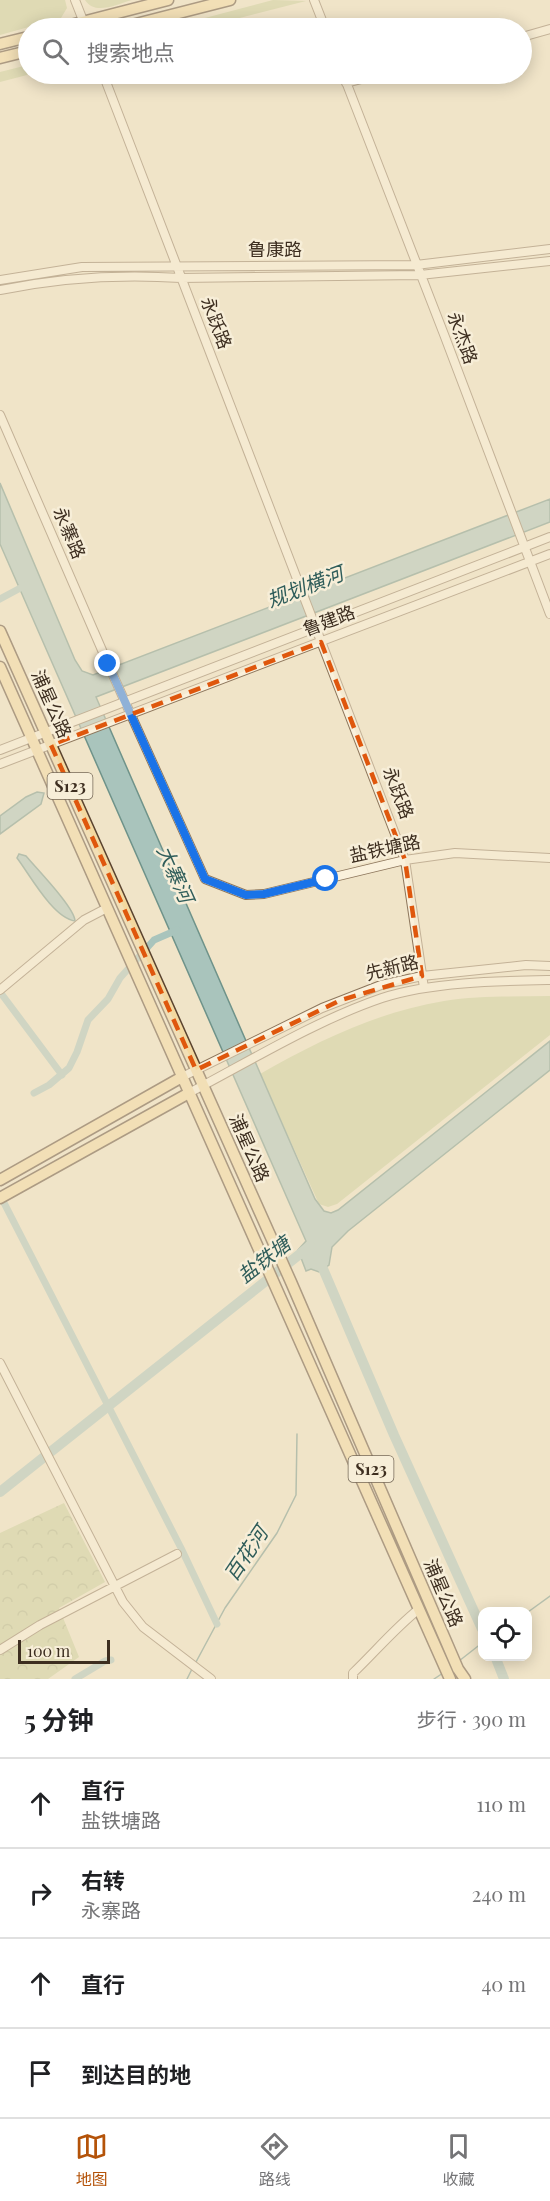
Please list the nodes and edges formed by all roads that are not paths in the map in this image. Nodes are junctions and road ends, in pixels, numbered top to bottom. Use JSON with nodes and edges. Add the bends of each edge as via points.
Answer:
{"nodes":[{"id":1,"x":75,"y":0,"type":"edge"},
{"id":2,"x":168,"y":0,"type":"edge"},
{"id":3,"x":230,"y":0,"type":"edge"},
{"id":4,"x":314,"y":0,"type":"edge"},
{"id":5,"x":82,"y":18,"type":"edge"},
{"id":6,"x":108,"y":18,"type":"edge"},
{"id":7,"x":159,"y":18,"type":"edge"},
{"id":8,"x":321,"y":18,"type":"edge"},
{"id":9,"x":550,"y":29,"type":"edge"},
{"id":10,"x":532,"y":34,"type":"edge"},
{"id":11,"x":18,"y":40,"type":"edge"},
{"id":12,"x":0,"y":44,"type":"edge"},
{"id":13,"x":18,"y":54,"type":"edge"},
{"id":14,"x":0,"y":58,"type":"edge"},
{"id":15,"x":107,"y":84,"type":"edge"},
{"id":16,"x":346,"y":84,"type":"edge"},
{"id":17,"x":550,"y":249,"type":"edge"},
{"id":18,"x":550,"y":261,"type":"edge"},
{"id":19,"x":416,"y":265,"type":"junction"},
{"id":20,"x":177,"y":266,"type":"junction"},
{"id":21,"x":420,"y":276,"type":"junction"},
{"id":22,"x":181,"y":278,"type":"junction"},
{"id":23,"x":0,"y":280,"type":"edge"},
{"id":24,"x":0,"y":290,"type":"edge"},
{"id":25,"x":0,"y":415,"type":"edge"},
{"id":26,"x":550,"y":537,"type":"edge"},
{"id":27,"x":525,"y":547,"type":"junction"},
{"id":28,"x":550,"y":554,"type":"edge"},
{"id":29,"x":530,"y":562,"type":"junction"},
{"id":30,"x":550,"y":614,"type":"edge"},
{"id":31,"x":315,"y":627,"type":"junction"},
{"id":32,"x":0,"y":631,"type":"edge"},
{"id":33,"x":321,"y":642,"type":"junction"},
{"id":34,"x":0,"y":667,"type":"edge"},
{"id":35,"x":124,"y":701,"type":"junction"},
{"id":36,"x":130,"y":715,"type":"junction"},
{"id":37,"x":45,"y":731,"type":"junction"},
{"id":38,"x":31,"y":737,"type":"junction"},
{"id":39,"x":51,"y":745,"type":"junction"},
{"id":40,"x":0,"y":750,"type":"edge"},
{"id":41,"x":37,"y":750,"type":"junction"},
{"id":42,"x":0,"y":764,"type":"edge"},
{"id":43,"x":550,"y":858,"type":"edge"},
{"id":44,"x":405,"y":860,"type":"junction"},
{"id":45,"x":107,"y":908,"type":"junction"},
{"id":46,"x":550,"y":966,"type":"edge"},
{"id":47,"x":422,"y":976,"type":"junction"},
{"id":48,"x":550,"y":981,"type":"edge"},
{"id":49,"x":3,"y":988,"type":"edge"},
{"id":50,"x":424,"y":988,"type":"junction"},
{"id":51,"x":196,"y":1070,"type":"junction"},
{"id":52,"x":182,"y":1077,"type":"junction"},
{"id":53,"x":203,"y":1085,"type":"junction"},
{"id":54,"x":189,"y":1093,"type":"junction"},
{"id":55,"x":0,"y":1180,"type":"edge"},
{"id":56,"x":5,"y":1196,"type":"edge"},
{"id":57,"x":0,"y":1363,"type":"edge"},
{"id":58,"x":177,"y":1554,"type":"dead end"},
{"id":59,"x":113,"y":1587,"type":"junction"},
{"id":60,"x":419,"y":1609,"type":"junction"},
{"id":61,"x":0,"y":1650,"type":"edge"},
{"id":62,"x":447,"y":1658,"type":"junction"},
{"id":63,"x":450,"y":1678,"type":"edge"},
{"id":64,"x":211,"y":1679,"type":"edge"},
{"id":65,"x":353,"y":1679,"type":"edge"},
{"id":66,"x":465,"y":1679,"type":"edge"}],
"edges":[{"from":1,"to":5,"type":"street"},
{"from":2,"to":6,"type":"main road"},
{"from":3,"to":7,"type":"main road"},
{"from":4,"to":8,"type":"street"},
{"from":9,"to":10,"type":"street"},
{"from":11,"to":12,"type":"main road"},
{"from":13,"to":14,"type":"main road"},
{"from":15,"to":20,"type":"street","name":"永跃路"},
{"from":16,"to":19,"type":"street","name":"永杰路"},
{"from":17,"to":19,"type":"street","name":"鲁康路"},
{"from":18,"to":21,"type":"street","name":"鲁康路"},
{"from":19,"to":20,"type":"street","name":"鲁康路"},
{"from":19,"to":21,"type":"street","name":"永杰路"},
{"from":20,"to":22,"type":"street","name":"永跃路"},
{"from":20,"to":23,"type":"street","name":"鲁康路","via":[[82,267]]},
{"from":21,"to":22,"type":"street","name":"鲁康路"},
{"from":21,"to":27,"type":"street","name":"永杰路"},
{"from":22,"to":24,"type":"street","name":"鲁康路","via":[[142,275]]},
{"from":22,"to":31,"type":"street","name":"永跃路"},
{"from":25,"to":35,"type":"street","name":"永寨路"},
{"from":26,"to":27,"type":"street","name":"鲁建路"},
{"from":27,"to":29,"type":"street","name":"永杰路"},
{"from":27,"to":31,"type":"street","name":"鲁建路"},
{"from":28,"to":29,"type":"street","name":"鲁建路"},
{"from":29,"to":30,"type":"street","name":"永杰路"},
{"from":29,"to":33,"type":"street","name":"鲁建路"},
{"from":31,"to":33,"type":"street","name":"永跃路"},
{"from":31,"to":35,"type":"street","name":"鲁建路"},
{"from":32,"to":37,"type":"main road","name":"浦星公路","number":"S123"},
{"from":33,"to":36,"type":"street","name":"鲁建路"},
{"from":33,"to":44,"type":"street","name":"永跃路"},
{"from":34,"to":38,"type":"main road","name":"浦星公路","number":"S123"},
{"from":35,"to":36,"type":"street"},
{"from":35,"to":37,"type":"street","name":"鲁建路"},
{"from":36,"to":39,"type":"street","name":"鲁建路"},
{"from":36,"to":44,"type":"street","name":"盐铁塘路","via":[[205,879],[246,895],[264,894]]},
{"from":37,"to":38,"type":"street"},
{"from":37,"to":39,"type":"main road","name":"浦星公路","number":"S123"},
{"from":38,"to":40,"type":"street"},
{"from":38,"to":41,"type":"main road","name":"浦星公路","number":"S123"},
{"from":39,"to":41,"type":"street"},
{"from":39,"to":51,"type":"main road","name":"浦星公路","number":"S123"},
{"from":41,"to":42,"type":"street"},
{"from":41,"to":45,"type":"main road","name":"浦星公路","number":"S123"},
{"from":43,"to":44,"type":"street","name":"盐铁塘路","via":[[455,853]]},
{"from":44,"to":47,"type":"street","name":"永跃路"},
{"from":45,"to":49,"type":"street","via":[[84,920]]},
{"from":45,"to":52,"type":"main road","name":"浦星公路","number":"S123"},
{"from":46,"to":47,"type":"street","name":"先新路"},
{"from":47,"to":50,"type":"street","name":"永跃路"},
{"from":47,"to":51,"type":"street","name":"先新路","via":[[341,1000]]},
{"from":48,"to":50,"type":"street","name":"先新路"},
{"from":50,"to":53,"type":"street","name":"先新路","via":[[346,1011]]},
{"from":51,"to":52,"type":"street","name":"先新路"},
{"from":51,"to":53,"type":"main road","name":"浦星公路","number":"S123"},
{"from":52,"to":54,"type":"main road","name":"浦星公路","number":"S123"},
{"from":52,"to":55,"type":"main road"},
{"from":53,"to":54,"type":"street","name":"先新路"},
{"from":53,"to":62,"type":"main road","name":"浦星公路","number":"S123","via":[[280,1256]]},
{"from":54,"to":56,"type":"main road"},
{"from":54,"to":60,"type":"main road","name":"浦星公路","number":"S123"},
{"from":57,"to":59,"type":"street"},
{"from":58,"to":59,"type":"street"},
{"from":59,"to":61,"type":"street"},
{"from":59,"to":64,"type":"street","via":[[143,1627]]},
{"from":60,"to":62,"type":"main road","name":"浦星公路","number":"S123"},
{"from":60,"to":65,"type":"street","via":[[353,1673]]},
{"from":62,"to":63,"type":"main road","name":"浦星公路","number":"S123"},
{"from":62,"to":66,"type":"main road","name":"浦星公路","number":"S123"}]}
